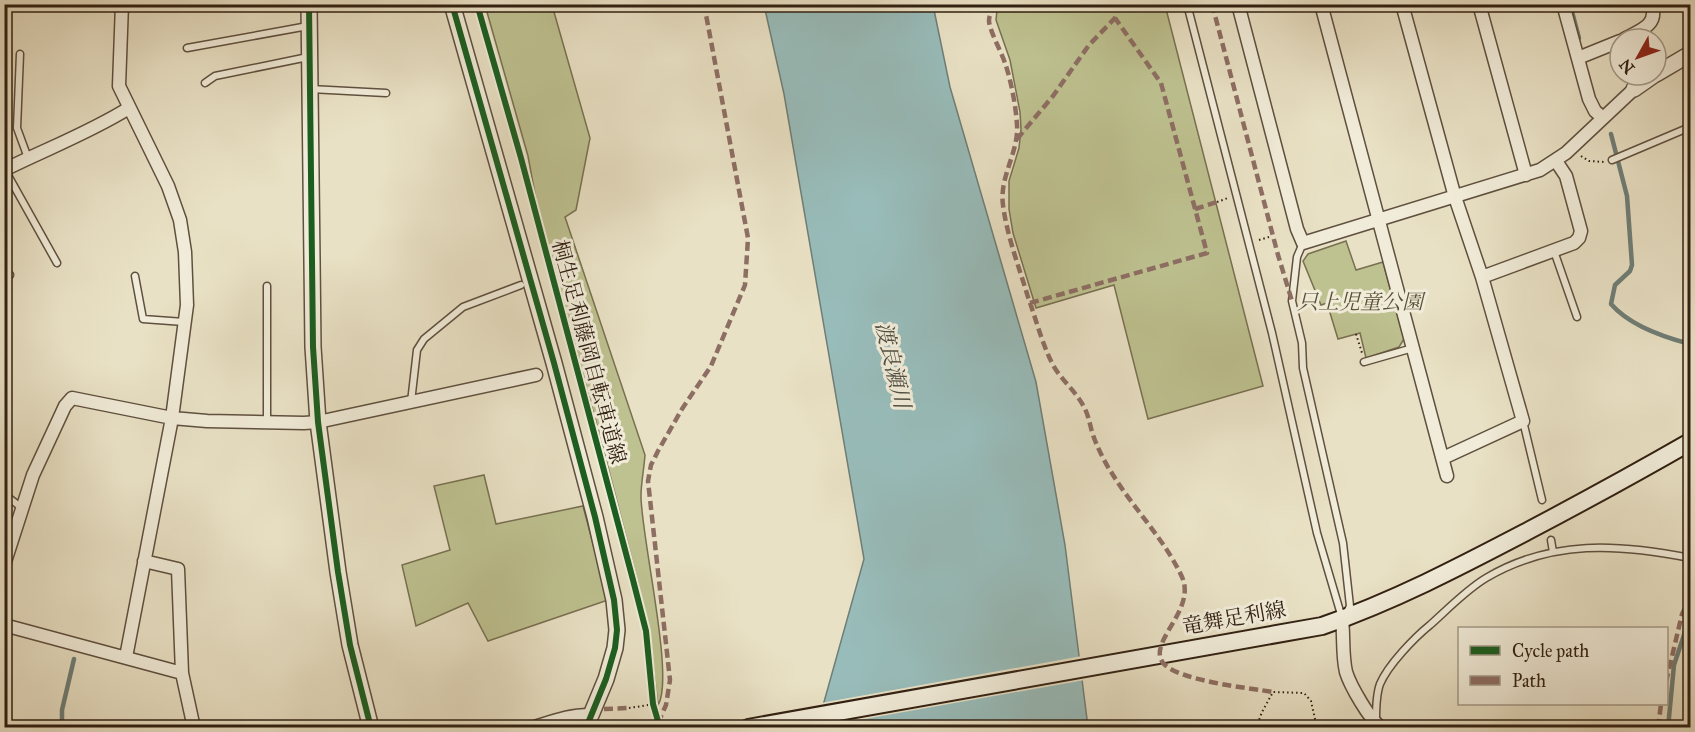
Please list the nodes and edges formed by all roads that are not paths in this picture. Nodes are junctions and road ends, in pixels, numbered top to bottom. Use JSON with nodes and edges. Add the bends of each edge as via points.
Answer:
{"nodes":[{"id":1,"x":122,"y":4,"type":"edge"},
{"id":2,"x":309,"y":4,"type":"edge"},
{"id":3,"x":452,"y":4,"type":"edge"},
{"id":4,"x":1187,"y":4,"type":"edge"},
{"id":5,"x":1238,"y":4,"type":"edge"},
{"id":6,"x":1321,"y":4,"type":"edge"},
{"id":7,"x":1402,"y":4,"type":"edge"},
{"id":8,"x":1479,"y":4,"type":"edge"},
{"id":9,"x":1563,"y":4,"type":"edge"},
{"id":10,"x":1651,"y":4,"type":"edge"},
{"id":11,"x":1688,"y":4,"type":"edge"},
{"id":12,"x":1690,"y":13,"type":"edge"},
{"id":13,"x":308,"y":26,"type":"junction"},
{"id":14,"x":1647,"y":27,"type":"edge"},
{"id":15,"x":1608,"y":46,"type":"edge"},
{"id":16,"x":187,"y":48,"type":"dead end"},
{"id":17,"x":20,"y":54,"type":"dead end"},
{"id":18,"x":1690,"y":54,"type":"edge"},
{"id":19,"x":308,"y":57,"type":"junction"},
{"id":20,"x":1578,"y":58,"type":"junction"},
{"id":21,"x":1668,"y":67,"type":"edge"},
{"id":22,"x":205,"y":83,"type":"dead end"},
{"id":23,"x":1637,"y":87,"type":"edge"},
{"id":24,"x":1634,"y":89,"type":"joint"},
{"id":25,"x":309,"y":90,"type":"junction"},
{"id":26,"x":386,"y":93,"type":"dead end"},
{"id":27,"x":129,"y":108,"type":"junction"},
{"id":28,"x":1603,"y":118,"type":"junction"},
{"id":29,"x":1690,"y":128,"type":"edge"},
{"id":30,"x":28,"y":158,"type":"junction"},
{"id":31,"x":1612,"y":160,"type":"road end"},
{"id":32,"x":1556,"y":161,"type":"junction"},
{"id":33,"x":5,"y":170,"type":"edge"},
{"id":34,"x":1526,"y":175,"type":"junction"},
{"id":35,"x":1455,"y":197,"type":"junction"},
{"id":36,"x":1379,"y":220,"type":"junction"},
{"id":37,"x":1303,"y":243,"type":"junction"},
{"id":38,"x":1554,"y":250,"type":"junction"},
{"id":39,"x":57,"y":263,"type":"dead end"},
{"id":40,"x":4,"y":268,"type":"edge"},
{"id":41,"x":10,"y":275,"type":"dead end"},
{"id":42,"x":135,"y":276,"type":"dead end"},
{"id":43,"x":1482,"y":277,"type":"junction"},
{"id":44,"x":521,"y":285,"type":"dead end"},
{"id":45,"x":267,"y":286,"type":"dead end"},
{"id":46,"x":1577,"y":317,"type":"dead end"},
{"id":47,"x":184,"y":322,"type":"junction"},
{"id":48,"x":1413,"y":348,"type":"junction"},
{"id":49,"x":1364,"y":362,"type":"road end"},
{"id":50,"x":536,"y":375,"type":"dead end"},
{"id":51,"x":411,"y":402,"type":"junction"},
{"id":52,"x":172,"y":418,"type":"junction"},
{"id":53,"x":1523,"y":421,"type":"junction"},
{"id":54,"x":318,"y":422,"type":"junction"},
{"id":55,"x":267,"y":423,"type":"junction"},
{"id":56,"x":1690,"y":442,"type":"edge"},
{"id":57,"x":1443,"y":458,"type":"junction"},
{"id":58,"x":1448,"y":476,"type":"dead end"},
{"id":59,"x":4,"y":494,"type":"edge"},
{"id":60,"x":1542,"y":501,"type":"dead end"},
{"id":61,"x":22,"y":508,"type":"junction"},
{"id":62,"x":1551,"y":540,"type":"dead end"},
{"id":63,"x":1553,"y":552,"type":"junction"},
{"id":64,"x":1690,"y":558,"type":"edge"},
{"id":65,"x":144,"y":561,"type":"junction"},
{"id":66,"x":4,"y":565,"type":"edge"},
{"id":67,"x":1342,"y":619,"type":"junction"},
{"id":68,"x":4,"y":625,"type":"edge"},
{"id":69,"x":126,"y":657,"type":"junction"},
{"id":70,"x":182,"y":673,"type":"junction"},
{"id":71,"x":589,"y":721,"type":"edge"},
{"id":72,"x":1377,"y":726,"type":"edge"},
{"id":73,"x":194,"y":728,"type":"edge"},
{"id":74,"x":371,"y":728,"type":"edge"},
{"id":75,"x":531,"y":728,"type":"edge"},
{"id":76,"x":748,"y":728,"type":"edge"}],
"edges":[{"from":1,"to":27,"type":"street","via":[[119,86]]},
{"from":2,"to":13,"type":"street"},
{"from":3,"to":71,"type":"street","via":[[554,363],[614,600],[615,648]]},
{"from":4,"to":67,"type":"lane","via":[[1272,333],[1317,533]]},
{"from":5,"to":37,"type":"street"},
{"from":6,"to":36,"type":"street"},
{"from":7,"to":35,"type":"street"},
{"from":8,"to":34,"type":"street"},
{"from":9,"to":20,"type":"street"},
{"from":10,"to":14,"type":"street","via":[[1654,17]]},
{"from":11,"to":12,"type":"lane"},
{"from":13,"to":16,"type":"lane"},
{"from":13,"to":19,"type":"street"},
{"from":15,"to":20,"type":"street"},
{"from":17,"to":30,"type":"lane","via":[[17,128]]},
{"from":18,"to":21,"type":"street"},
{"from":19,"to":22,"type":"lane","via":[[215,76]]},
{"from":19,"to":25,"type":"street"},
{"from":20,"to":28,"type":"street","via":[[1591,105]]},
{"from":23,"to":24,"type":"street"},
{"from":24,"to":28,"type":"street"},
{"from":25,"to":26,"type":"lane"},
{"from":25,"to":54,"type":"street"},
{"from":27,"to":30,"type":"street"},
{"from":27,"to":47,"type":"street","via":[[168,186],[180,220],[185,252]]},
{"from":28,"to":32,"type":"street"},
{"from":29,"to":31,"type":"lane"},
{"from":30,"to":33,"type":"street"},
{"from":32,"to":34,"type":"street"},
{"from":32,"to":38,"type":"street","via":[[1566,176],[1581,231],[1574,243]]},
{"from":33,"to":39,"type":"lane"},
{"from":34,"to":35,"type":"street"},
{"from":35,"to":36,"type":"street"},
{"from":35,"to":43,"type":"street"},
{"from":36,"to":37,"type":"street"},
{"from":36,"to":48,"type":"street"},
{"from":37,"to":67,"type":"lane","via":[[1297,257],[1292,301],[1347,566],[1350,606]]},
{"from":38,"to":43,"type":"street"},
{"from":38,"to":46,"type":"lane"},
{"from":40,"to":41,"type":"lane"},
{"from":42,"to":47,"type":"lane","via":[[143,319]]},
{"from":43,"to":53,"type":"street"},
{"from":44,"to":51,"type":"lane","via":[[463,307],[424,339],[417,350]]},
{"from":45,"to":55,"type":"lane"},
{"from":47,"to":52,"type":"street"},
{"from":48,"to":49,"type":"lane"},
{"from":48,"to":57,"type":"street"},
{"from":50,"to":51,"type":"street"},
{"from":51,"to":54,"type":"street"},
{"from":52,"to":55,"type":"street"},
{"from":52,"to":61,"type":"street","via":[[72,398],[42,456]]},
{"from":52,"to":65,"type":"street"},
{"from":53,"to":57,"type":"street"},
{"from":53,"to":60,"type":"lane"},
{"from":54,"to":55,"type":"street"},
{"from":54,"to":74,"type":"street","via":[[348,634]]},
{"from":56,"to":67,"type":"main road","name":"竜舞足利線","via":[[1425,584]]},
{"from":57,"to":58,"type":"street"},
{"from":59,"to":61,"type":"lane"},
{"from":61,"to":66,"type":"street"},
{"from":62,"to":63,"type":"lane"},
{"from":63,"to":64,"type":"lane","via":[[1607,546]]},
{"from":63,"to":72,"type":"lane","via":[[1486,578],[1423,630],[1380,684]]},
{"from":65,"to":69,"type":"street"},
{"from":65,"to":70,"type":"street","via":[[178,569]]},
{"from":67,"to":72,"type":"street","via":[[1346,672]]},
{"from":67,"to":76,"type":"main road","name":"竜舞足利線","via":[[1322,626]]},
{"from":68,"to":69,"type":"street"},
{"from":69,"to":70,"type":"street"},
{"from":70,"to":73,"type":"street"},
{"from":71,"to":75,"type":"street","via":[[581,715]]}]}
